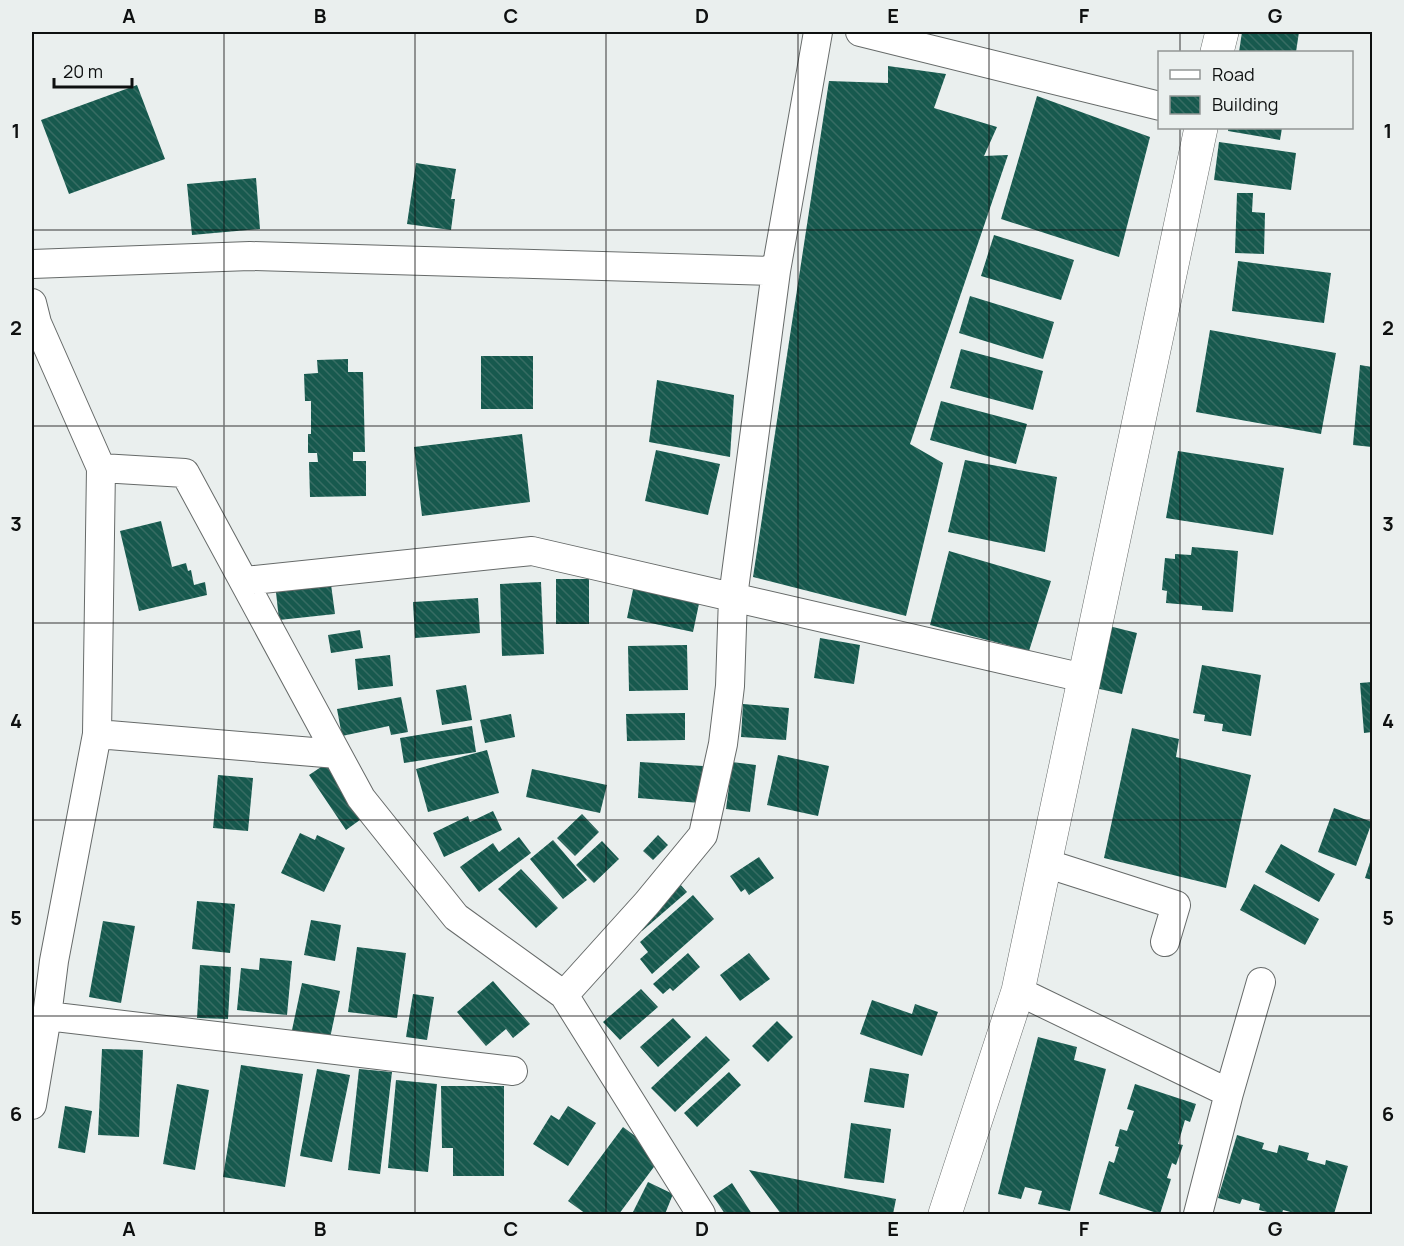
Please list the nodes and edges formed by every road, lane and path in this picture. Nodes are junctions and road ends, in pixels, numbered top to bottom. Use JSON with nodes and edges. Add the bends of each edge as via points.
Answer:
{"nodes":[{"id":1,"x":818,"y":32,"type":"edge"},
{"id":2,"x":860,"y":32,"type":"edge"},
{"id":3,"x":1222,"y":32,"type":"edge"},
{"id":4,"x":1217,"y":51,"type":"edge"},
{"id":5,"x":1158,"y":106,"type":"edge"},
{"id":6,"x":1202,"y":129,"type":"edge"},
{"id":7,"x":32,"y":264,"type":"edge"},
{"id":8,"x":776,"y":271,"type":"junction"},
{"id":9,"x":32,"y":303,"type":"edge"},
{"id":10,"x":101,"y":468,"type":"junction"},
{"id":11,"x":244,"y":581,"type":"junction"},
{"id":12,"x":733,"y":597,"type":"junction"},
{"id":13,"x":1084,"y":678,"type":"junction"},
{"id":14,"x":97,"y":734,"type":"junction"},
{"id":15,"x":337,"y":754,"type":"junction"},
{"id":16,"x":1045,"y":863,"type":"junction"},
{"id":17,"x":1165,"y":942,"type":"dead end"},
{"id":18,"x":43,"y":960,"type":"edge"},
{"id":19,"x":1261,"y":982,"type":"dead end"},
{"id":20,"x":1018,"y":991,"type":"junction"},
{"id":21,"x":564,"y":995,"type":"junction"},
{"id":22,"x":47,"y":1016,"type":"junction"},
{"id":23,"x":513,"y":1071,"type":"dead end"},
{"id":24,"x":1229,"y":1093,"type":"junction"},
{"id":25,"x":32,"y":1105,"type":"edge"},
{"id":26,"x":701,"y":1215,"type":"edge"},
{"id":27,"x":945,"y":1215,"type":"edge"},
{"id":28,"x":1198,"y":1215,"type":"edge"}],
"edges":[{"from":1,"to":8,"type":"street"},
{"from":2,"to":5,"type":"street"},
{"from":3,"to":4,"type":"main road"},
{"from":6,"to":13,"type":"main road"},
{"from":7,"to":8,"type":"street","via":[[250,256]]},
{"from":8,"to":12,"type":"street"},
{"from":9,"to":10,"type":"street","via":[[37,323]]},
{"from":10,"to":11,"type":"street","via":[[186,473]]},
{"from":10,"to":14,"type":"street"},
{"from":11,"to":12,"type":"street","via":[[532,551]]},
{"from":11,"to":15,"type":"street"},
{"from":12,"to":13,"type":"street"},
{"from":12,"to":21,"type":"street","via":[[730,687],[723,744],[703,835]]},
{"from":13,"to":16,"type":"main road"},
{"from":14,"to":15,"type":"street"},
{"from":14,"to":18,"type":"street"},
{"from":15,"to":21,"type":"street","via":[[361,798],[456,917]]},
{"from":16,"to":17,"type":"street","via":[[1176,905]]},
{"from":16,"to":20,"type":"main road"},
{"from":18,"to":22,"type":"street"},
{"from":19,"to":24,"type":"street"},
{"from":20,"to":24,"type":"street"},
{"from":20,"to":27,"type":"main road"},
{"from":21,"to":26,"type":"street"},
{"from":22,"to":23,"type":"street"},
{"from":22,"to":25,"type":"street"},
{"from":24,"to":28,"type":"street"}]}
